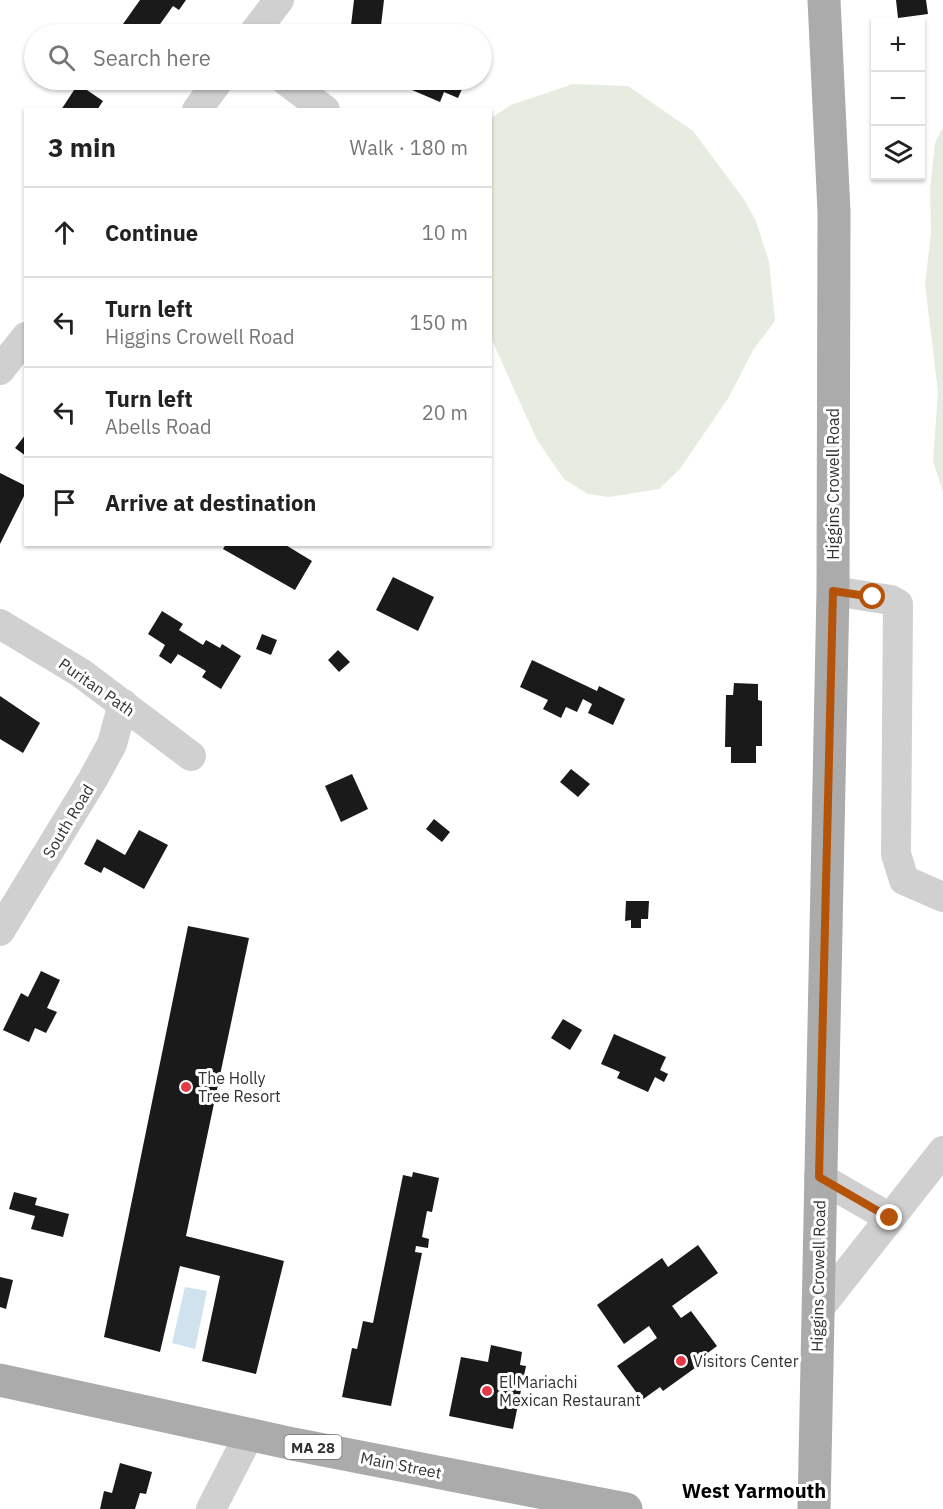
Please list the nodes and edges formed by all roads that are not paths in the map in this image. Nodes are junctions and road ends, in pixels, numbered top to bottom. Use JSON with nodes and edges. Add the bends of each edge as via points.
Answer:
{"nodes":[{"id":1,"x":279,"y":0,"type":"edge"},
{"id":2,"x":824,"y":0,"type":"edge"},
{"id":3,"x":261,"y":24,"type":"edge"},
{"id":4,"x":212,"y":90,"type":"edge"},
{"id":5,"x":298,"y":90,"type":"edge"},
{"id":6,"x":198,"y":108,"type":"edge"},
{"id":7,"x":322,"y":108,"type":"edge"},
{"id":8,"x":24,"y":340,"type":"edge"},
{"id":9,"x":0,"y":370,"type":"edge"},
{"id":10,"x":833,"y":591,"type":"junction"},
{"id":11,"x":0,"y":624,"type":"edge"},
{"id":12,"x":123,"y":704,"type":"junction"},
{"id":13,"x":190,"y":756,"type":"dead end"},
{"id":14,"x":943,"y":897,"type":"edge"},
{"id":15,"x":0,"y":932,"type":"edge"},
{"id":16,"x":943,"y":1151,"type":"edge"},
{"id":17,"x":819,"y":1177,"type":"junction"},
{"id":18,"x":890,"y":1218,"type":"junction"},
{"id":19,"x":817,"y":1311,"type":"junction"},
{"id":20,"x":0,"y":1380,"type":"edge"},
{"id":21,"x":250,"y":1433,"type":"junction"},
{"id":22,"x":212,"y":1509,"type":"edge"},
{"id":23,"x":626,"y":1509,"type":"edge"},
{"id":24,"x":814,"y":1509,"type":"edge"}],
"edges":[{"from":1,"to":3,"type":"street"},
{"from":2,"to":10,"type":"main road","name":"Higgins Crowell Road","via":[[834,212]]},
{"from":4,"to":6,"type":"street"},
{"from":5,"to":7,"type":"street"},
{"from":8,"to":9,"type":"street"},
{"from":10,"to":14,"type":"street","via":[[898,604],[896,854],[904,880]]},
{"from":10,"to":17,"type":"main road","name":"Higgins Crowell Road"},
{"from":11,"to":12,"type":"street","name":"Puritan Path","via":[[81,673]]},
{"from":12,"to":13,"type":"street","name":"Puritan Path"},
{"from":12,"to":15,"type":"street","name":"South Road","via":[[112,744],[98,770]]},
{"from":16,"to":18,"type":"street"},
{"from":17,"to":18,"type":"street"},
{"from":17,"to":19,"type":"main road","name":"Higgins Crowell Road"},
{"from":18,"to":19,"type":"street"},
{"from":19,"to":24,"type":"main road","name":"Higgins Crowell Road"},
{"from":20,"to":21,"type":"main road","name":"Main Street","number":"MA 28"},
{"from":21,"to":22,"type":"street"},
{"from":21,"to":23,"type":"main road","name":"Main Street","number":"MA 28"}]}
